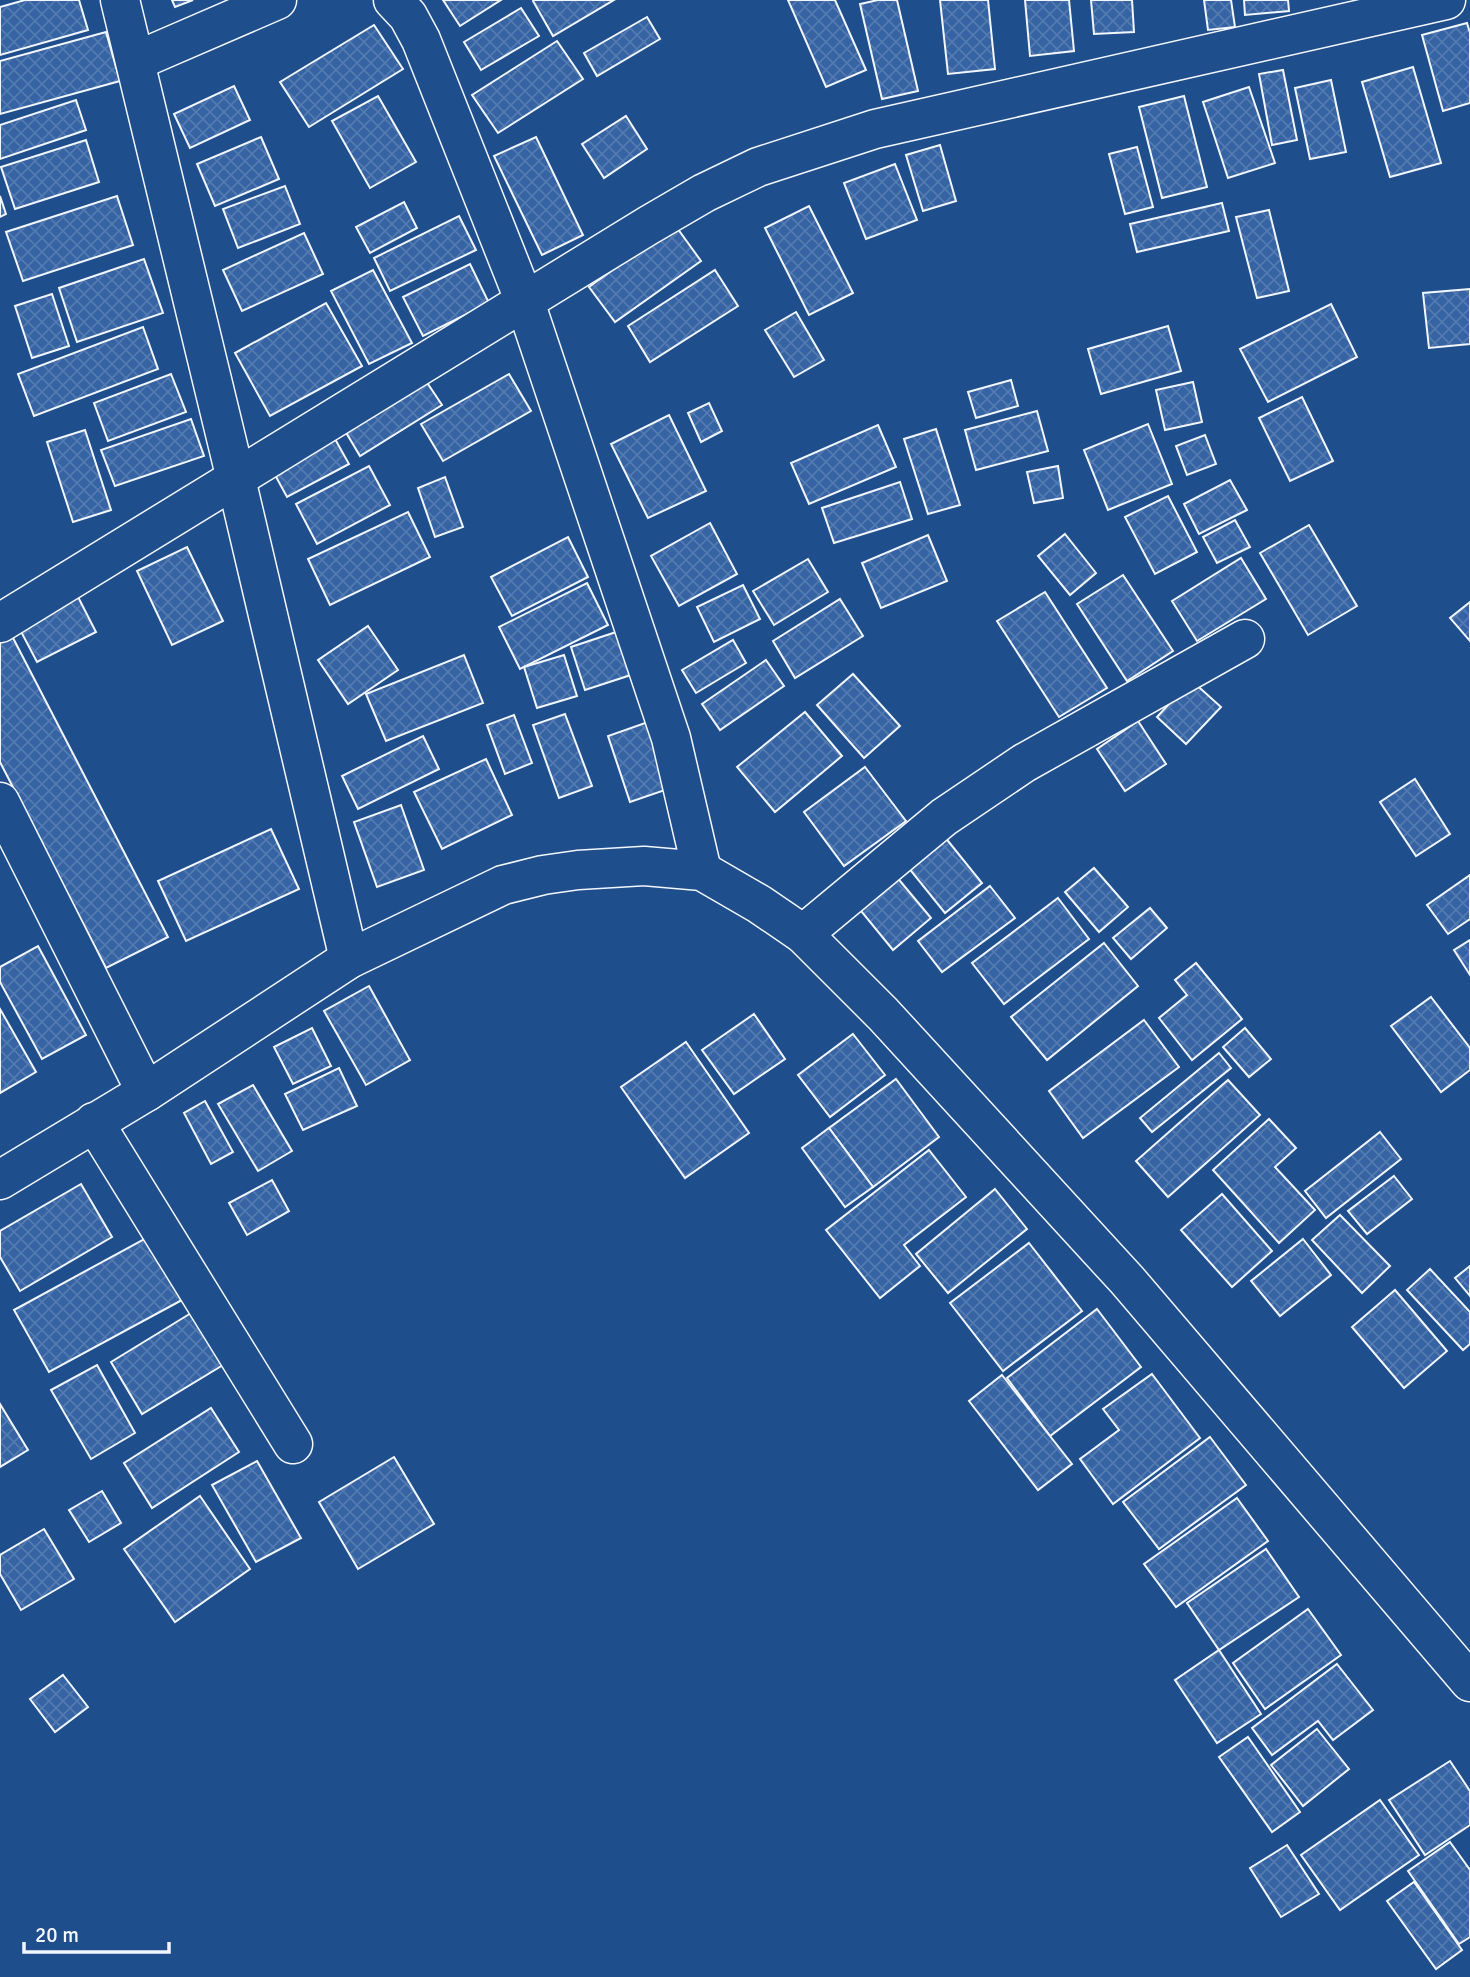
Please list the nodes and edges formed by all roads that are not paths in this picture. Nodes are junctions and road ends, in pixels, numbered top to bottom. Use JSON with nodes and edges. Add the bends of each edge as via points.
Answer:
{"nodes":[{"id":1,"x":120,"y":0,"type":"edge"},
{"id":2,"x":277,"y":0,"type":"edge"},
{"id":3,"x":393,"y":0,"type":"edge"},
{"id":4,"x":1446,"y":0,"type":"edge"},
{"id":5,"x":136,"y":61,"type":"junction"},
{"id":6,"x":525,"y":302,"type":"junction"},
{"id":7,"x":236,"y":479,"type":"junction"},
{"id":8,"x":0,"y":623,"type":"edge"},
{"id":9,"x":1245,"y":639,"type":"dead end"},
{"id":10,"x":0,"y":802,"type":"edge"},
{"id":11,"x":702,"y":872,"type":"junction"},
{"id":12,"x":803,"y":934,"type":"junction"},
{"id":13,"x":349,"y":960,"type":"junction"},
{"id":14,"x":146,"y":1091,"type":"junction"},
{"id":15,"x":94,"y":1122,"type":"junction"},
{"id":16,"x":0,"y":1180,"type":"edge"},
{"id":17,"x":293,"y":1444,"type":"dead end"},
{"id":18,"x":1470,"y":1682,"type":"edge"}],
"edges":[{"from":1,"to":5,"type":"street"},
{"from":2,"to":5,"type":"street"},
{"from":3,"to":6,"type":"street","via":[[421,40]]},
{"from":4,"to":6,"type":"street","via":[[875,129],[758,167],[704,193]]},
{"from":5,"to":7,"type":"street"},
{"from":6,"to":7,"type":"street"},
{"from":6,"to":11,"type":"street","via":[[671,738]]},
{"from":7,"to":8,"type":"street"},
{"from":7,"to":13,"type":"street"},
{"from":9,"to":12,"type":"street","via":[[1024,763],[944,817]]},
{"from":10,"to":14,"type":"street"},
{"from":11,"to":12,"type":"street"},
{"from":11,"to":13,"type":"street","via":[[644,866],[578,870],[516,881]]},
{"from":12,"to":18,"type":"street","via":[[883,1014],[1127,1280]]},
{"from":13,"to":14,"type":"street"},
{"from":14,"to":15,"type":"street"},
{"from":15,"to":16,"type":"street"},
{"from":15,"to":17,"type":"street"}]}
